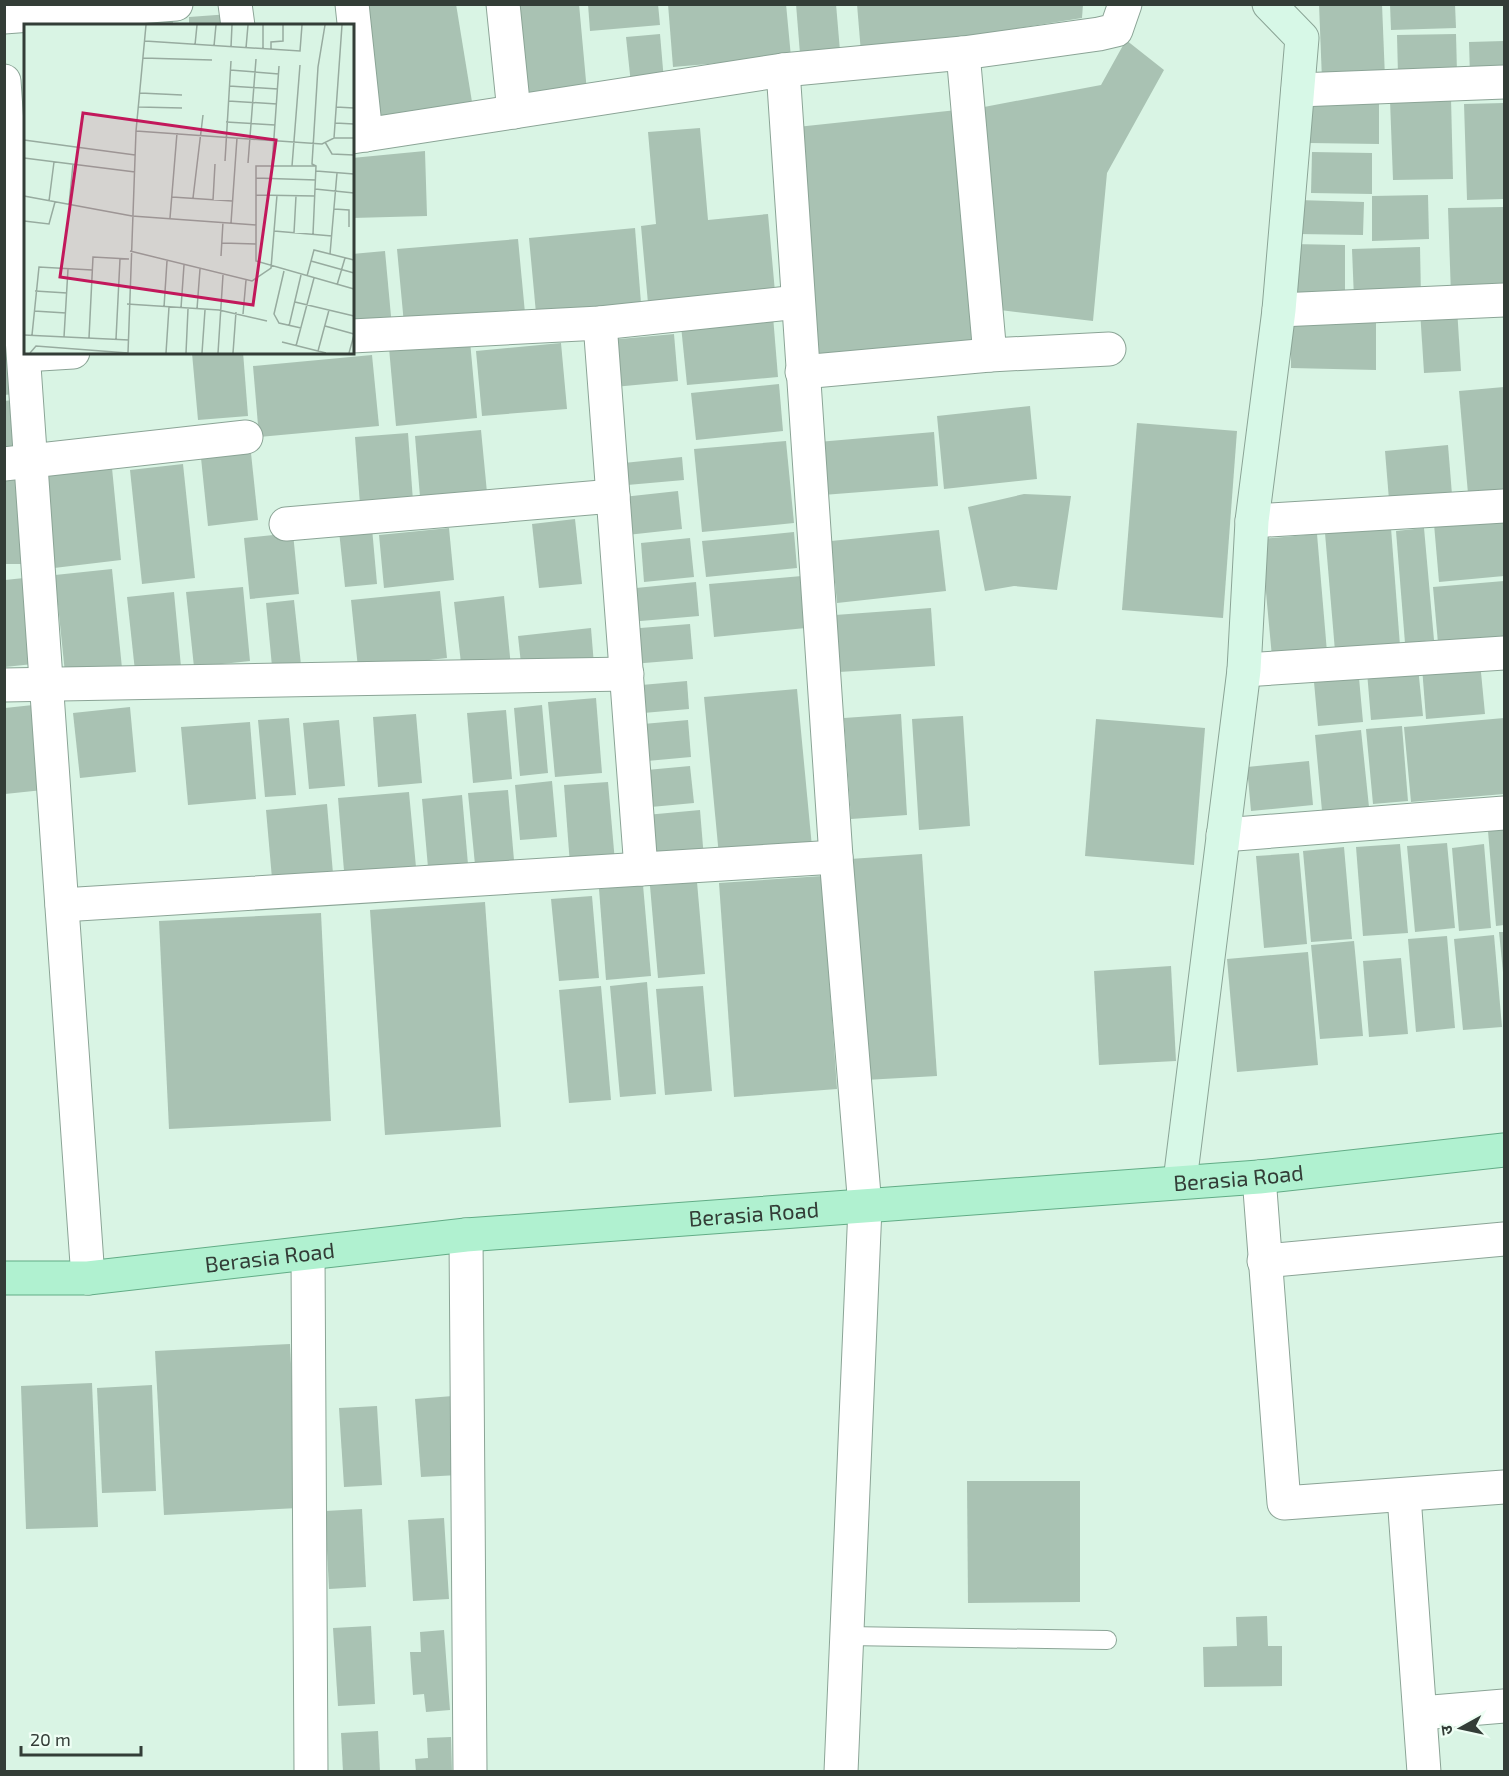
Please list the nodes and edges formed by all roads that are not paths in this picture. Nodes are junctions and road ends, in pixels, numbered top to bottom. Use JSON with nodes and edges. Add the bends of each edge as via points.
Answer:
{"nodes":[{"id":1,"x":176,"y":4,"type":"edge"},
{"id":2,"x":236,"y":4,"type":"edge"},
{"id":3,"x":352,"y":4,"type":"edge"},
{"id":4,"x":503,"y":4,"type":"edge"},
{"id":5,"x":1125,"y":4,"type":"edge"},
{"id":6,"x":1269,"y":4,"type":"edge"},
{"id":7,"x":4,"y":17,"type":"edge"},
{"id":8,"x":238,"y":24,"type":"edge"},
{"id":9,"x":353,"y":24,"type":"edge"},
{"id":10,"x":354,"y":42,"type":"edge"},
{"id":11,"x":963,"y":53,"type":"junction"},
{"id":12,"x":783,"y":70,"type":"junction"},
{"id":13,"x":4,"y":81,"type":"edge"},
{"id":14,"x":1504,"y":82,"type":"edge"},
{"id":15,"x":1298,"y":90,"type":"junction"},
{"id":16,"x":514,"y":112,"type":"junction"},
{"id":17,"x":359,"y":136,"type":"edge"},
{"id":18,"x":15,"y":242,"type":"edge"},
{"id":19,"x":1504,"y":300,"type":"edge"},
{"id":20,"x":798,"y":302,"type":"junction"},
{"id":21,"x":1279,"y":310,"type":"junction"},
{"id":22,"x":600,"y":323,"type":"junction"},
{"id":23,"x":354,"y":336,"type":"edge"},
{"id":24,"x":1109,"y":349,"type":"dead end"},
{"id":25,"x":40,"y":354,"type":"edge"},
{"id":26,"x":24,"y":355,"type":"junction"},
{"id":27,"x":990,"y":355,"type":"junction"},
{"id":28,"x":802,"y":372,"type":"junction"},
{"id":29,"x":246,"y":437,"type":"dead end"},
{"id":30,"x":18,"y":463,"type":"edge"},
{"id":31,"x":613,"y":496,"type":"junction"},
{"id":32,"x":1504,"y":506,"type":"edge"},
{"id":33,"x":1252,"y":520,"type":"junction"},
{"id":34,"x":286,"y":524,"type":"dead end"},
{"id":35,"x":1504,"y":653,"type":"edge"},
{"id":36,"x":1244,"y":670,"type":"junction"},
{"id":37,"x":627,"y":674,"type":"junction"},
{"id":38,"x":47,"y":684,"type":"junction"},
{"id":39,"x":4,"y":685,"type":"edge"},
{"id":40,"x":1504,"y":813,"type":"edge"},
{"id":41,"x":1223,"y":835,"type":"junction"},
{"id":42,"x":836,"y":857,"type":"junction"},
{"id":43,"x":641,"y":869,"type":"junction"},
{"id":44,"x":62,"y":905,"type":"junction"},
{"id":45,"x":1504,"y":1150,"type":"edge"},
{"id":46,"x":1259,"y":1177,"type":"junction"},
{"id":47,"x":1180,"y":1181,"type":"junction"},
{"id":48,"x":865,"y":1207,"type":"junction"},
{"id":49,"x":466,"y":1235,"type":"junction"},
{"id":50,"x":1504,"y":1239,"type":"edge"},
{"id":51,"x":308,"y":1255,"type":"junction"},
{"id":52,"x":1264,"y":1261,"type":"junction"},
{"id":53,"x":4,"y":1278,"type":"edge"},
{"id":54,"x":88,"y":1278,"type":"junction"},
{"id":55,"x":1504,"y":1487,"type":"edge"},
{"id":56,"x":1404,"y":1496,"type":"junction"},
{"id":57,"x":847,"y":1636,"type":"junction"},
{"id":58,"x":1107,"y":1640,"type":"dead end"},
{"id":59,"x":1504,"y":1706,"type":"edge"},
{"id":60,"x":1421,"y":1713,"type":"junction"},
{"id":61,"x":311,"y":1772,"type":"edge"},
{"id":62,"x":470,"y":1772,"type":"edge"},
{"id":63,"x":841,"y":1772,"type":"edge"},
{"id":64,"x":1424,"y":1772,"type":"edge"}],
"edges":[{"from":1,"to":7,"type":"street"},
{"from":2,"to":8,"type":"street"},
{"from":3,"to":9,"type":"street"},
{"from":4,"to":16,"type":"street"},
{"from":5,"to":11,"type":"street","via":[[1116,30]]},
{"from":6,"to":15,"type":"street","via":[[1302,39]]},
{"from":10,"to":17,"type":"street"},
{"from":11,"to":12,"type":"street"},
{"from":11,"to":27,"type":"street"},
{"from":12,"to":16,"type":"street"},
{"from":12,"to":20,"type":"street"},
{"from":13,"to":18,"type":"street"},
{"from":14,"to":15,"type":"street"},
{"from":15,"to":21,"type":"street"},
{"from":16,"to":17,"type":"street"},
{"from":18,"to":26,"type":"street"},
{"from":19,"to":21,"type":"street"},
{"from":20,"to":22,"type":"street"},
{"from":20,"to":28,"type":"street"},
{"from":21,"to":33,"type":"street"},
{"from":22,"to":23,"type":"street"},
{"from":22,"to":31,"type":"street"},
{"from":24,"to":27,"type":"street"},
{"from":25,"to":26,"type":"street"},
{"from":26,"to":30,"type":"street"},
{"from":27,"to":28,"type":"street"},
{"from":28,"to":42,"type":"street"},
{"from":29,"to":30,"type":"street"},
{"from":30,"to":38,"type":"street"},
{"from":31,"to":34,"type":"street"},
{"from":31,"to":37,"type":"street"},
{"from":32,"to":33,"type":"street"},
{"from":33,"to":36,"type":"street"},
{"from":35,"to":36,"type":"street"},
{"from":36,"to":41,"type":"street"},
{"from":37,"to":38,"type":"street"},
{"from":37,"to":43,"type":"street"},
{"from":38,"to":39,"type":"street"},
{"from":38,"to":44,"type":"street"},
{"from":40,"to":41,"type":"street"},
{"from":41,"to":47,"type":"street"},
{"from":42,"to":43,"type":"street"},
{"from":42,"to":48,"type":"street"},
{"from":43,"to":44,"type":"street"},
{"from":44,"to":54,"type":"street"},
{"from":45,"to":46,"type":"main road","name":"Berasia Road"},
{"from":46,"to":47,"type":"main road","name":"Berasia Road"},
{"from":46,"to":52,"type":"street"},
{"from":47,"to":48,"type":"main road","name":"Berasia Road"},
{"from":48,"to":49,"type":"main road","name":"Berasia Road"},
{"from":48,"to":57,"type":"street"},
{"from":49,"to":51,"type":"main road","name":"Berasia Road"},
{"from":49,"to":62,"type":"street"},
{"from":50,"to":52,"type":"street"},
{"from":51,"to":54,"type":"main road","name":"Berasia Road"},
{"from":51,"to":61,"type":"street"},
{"from":52,"to":56,"type":"street","via":[[1284,1503]]},
{"from":53,"to":54,"type":"main road","name":"Berasia Road"},
{"from":55,"to":56,"type":"street"},
{"from":56,"to":60,"type":"street"},
{"from":57,"to":58,"type":"lane"},
{"from":57,"to":63,"type":"street"},
{"from":59,"to":60,"type":"street"},
{"from":60,"to":64,"type":"street"}]}
